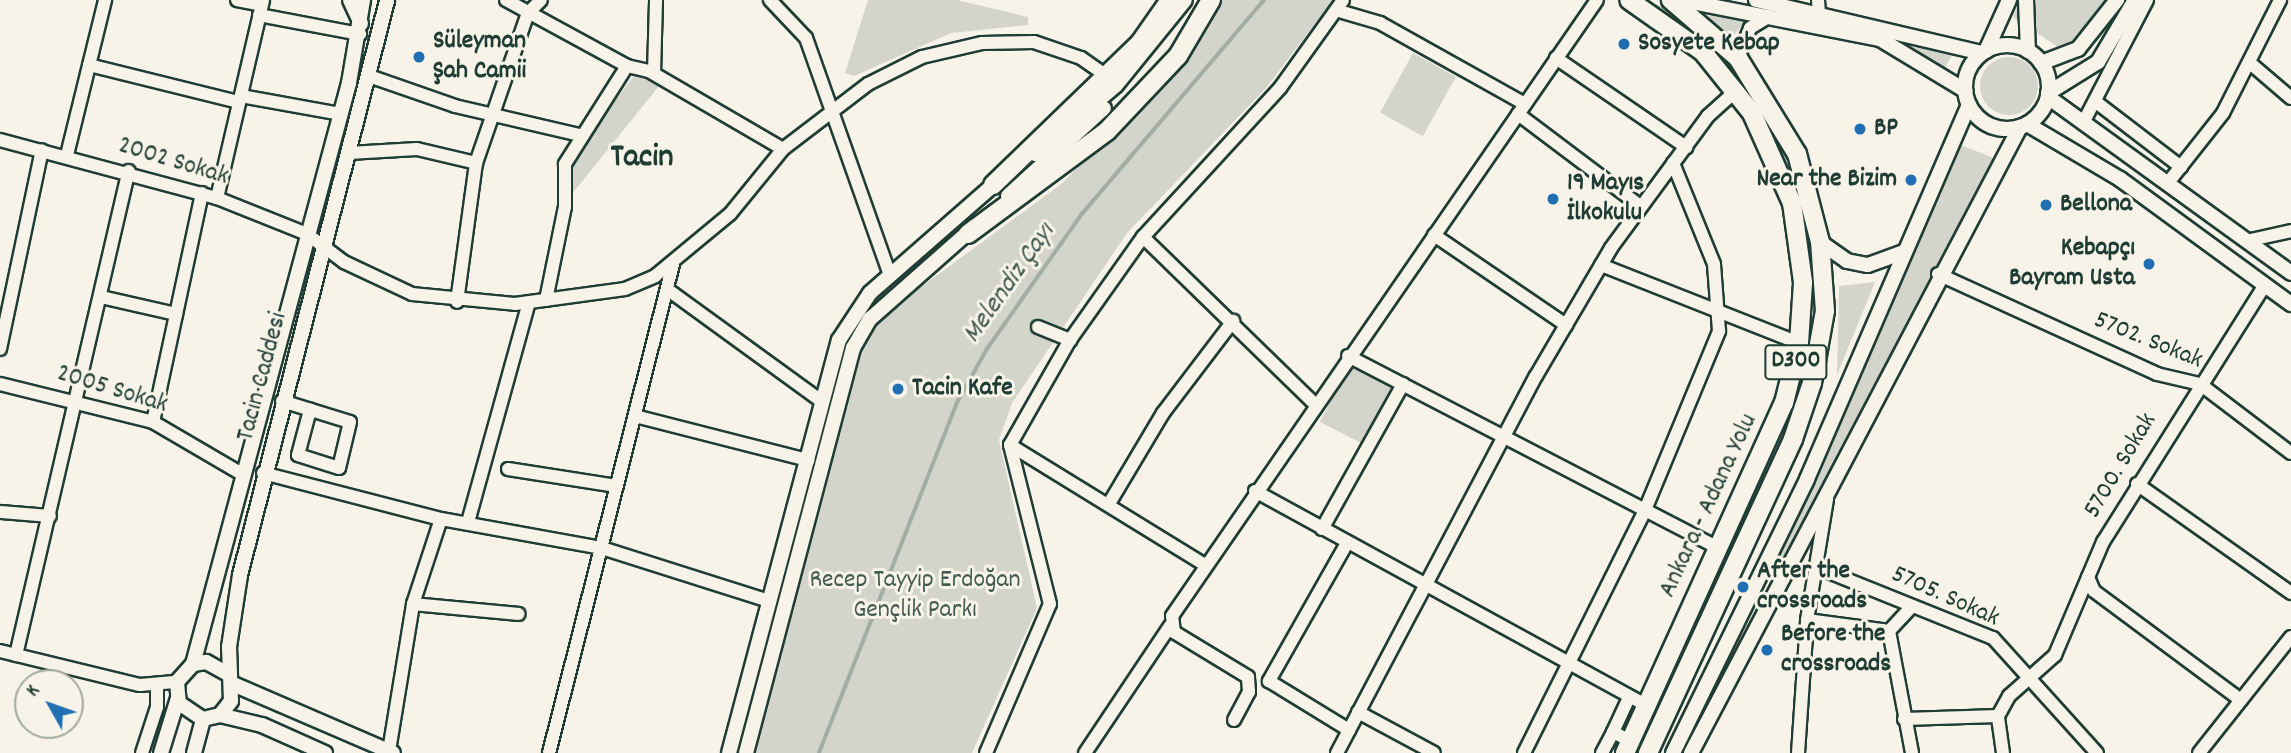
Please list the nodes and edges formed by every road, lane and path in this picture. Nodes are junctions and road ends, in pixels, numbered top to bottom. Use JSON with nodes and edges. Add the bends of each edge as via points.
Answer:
{"nodes":[{"id":1,"x":105,"y":0,"type":"edge"},
{"id":2,"x":237,"y":0,"type":"edge"},
{"id":3,"x":350,"y":0,"type":"edge"},
{"id":4,"x":363,"y":0,"type":"edge"},
{"id":5,"x":370,"y":0,"type":"edge"},
{"id":6,"x":388,"y":0,"type":"edge"},
{"id":7,"x":506,"y":0,"type":"edge"},
{"id":8,"x":541,"y":0,"type":"edge"},
{"id":9,"x":656,"y":0,"type":"edge"},
{"id":10,"x":770,"y":0,"type":"edge"},
{"id":11,"x":1170,"y":0,"type":"edge"},
{"id":12,"x":1185,"y":0,"type":"edge"},
{"id":13,"x":1195,"y":0,"type":"edge"},
{"id":14,"x":1211,"y":0,"type":"edge"},
{"id":15,"x":1597,"y":0,"type":"edge"},
{"id":16,"x":1629,"y":0,"type":"edge"},
{"id":17,"x":1671,"y":0,"type":"edge"},
{"id":18,"x":1681,"y":0,"type":"edge"},
{"id":19,"x":1758,"y":0,"type":"edge"},
{"id":20,"x":2008,"y":0,"type":"edge"},
{"id":21,"x":2026,"y":0,"type":"edge"},
{"id":22,"x":2117,"y":0,"type":"edge"},
{"id":23,"x":2135,"y":0,"type":"edge"},
{"id":24,"x":2147,"y":0,"type":"edge"},
{"id":25,"x":2280,"y":0,"type":"edge"},
{"id":26,"x":1341,"y":6,"type":"edge"},
{"id":27,"x":261,"y":7,"type":"edge"},
{"id":28,"x":1819,"y":7,"type":"edge"},
{"id":29,"x":528,"y":13,"type":"junction"},
{"id":30,"x":1770,"y":16,"type":"junction"},
{"id":31,"x":361,"y":29,"type":"junction"},
{"id":32,"x":2028,"y":51,"type":"junction"},
{"id":33,"x":1984,"y":52,"type":"junction"},
{"id":34,"x":1556,"y":58,"type":"junction"},
{"id":35,"x":1738,"y":58,"type":"junction"},
{"id":36,"x":2041,"y":63,"type":"junction"},
{"id":37,"x":2250,"y":63,"type":"junction"},
{"id":38,"x":89,"y":65,"type":"junction"},
{"id":39,"x":627,"y":66,"type":"junction"},
{"id":40,"x":654,"y":73,"type":"junction"},
{"id":41,"x":369,"y":76,"type":"junction"},
{"id":42,"x":1107,"y":76,"type":"junction"},
{"id":43,"x":1736,"y":91,"type":"junction"},
{"id":44,"x":2048,"y":95,"type":"junction"},
{"id":45,"x":1967,"y":98,"type":"junction"},
{"id":46,"x":2291,"y":98,"type":"edge"},
{"id":47,"x":240,"y":99,"type":"junction"},
{"id":48,"x":2096,"y":102,"type":"junction"},
{"id":49,"x":1521,"y":109,"type":"junction"},
{"id":50,"x":832,"y":110,"type":"junction"},
{"id":51,"x":341,"y":114,"type":"junction"},
{"id":52,"x":490,"y":114,"type":"junction"},
{"id":53,"x":2083,"y":123,"type":"junction"},
{"id":54,"x":2023,"y":125,"type":"junction"},
{"id":55,"x":580,"y":135,"type":"junction"},
{"id":56,"x":0,"y":141,"type":"edge"},
{"id":57,"x":1686,"y":147,"type":"junction"},
{"id":58,"x":783,"y":149,"type":"junction"},
{"id":59,"x":41,"y":150,"type":"junction"},
{"id":60,"x":349,"y":153,"type":"junction"},
{"id":61,"x":67,"y":155,"type":"junction"},
{"id":62,"x":476,"y":163,"type":"junction"},
{"id":63,"x":1673,"y":163,"type":"junction"},
{"id":64,"x":2181,"y":167,"type":"junction"},
{"id":65,"x":129,"y":171,"type":"junction"},
{"id":66,"x":2167,"y":184,"type":"junction"},
{"id":67,"x":993,"y":185,"type":"junction"},
{"id":68,"x":202,"y":193,"type":"junction"},
{"id":69,"x":217,"y":198,"type":"junction"},
{"id":70,"x":1640,"y":206,"type":"junction"},
{"id":71,"x":2291,"y":231,"type":"edge"},
{"id":72,"x":307,"y":234,"type":"junction"},
{"id":73,"x":968,"y":234,"type":"junction"},
{"id":74,"x":1434,"y":235,"type":"junction"},
{"id":75,"x":1143,"y":237,"type":"junction"},
{"id":76,"x":2246,"y":241,"type":"junction"},
{"id":77,"x":1820,"y":242,"type":"junction"},
{"id":78,"x":325,"y":246,"type":"junction"},
{"id":79,"x":1903,"y":252,"type":"junction"},
{"id":80,"x":673,"y":264,"type":"junction"},
{"id":81,"x":1601,"y":265,"type":"junction"},
{"id":82,"x":0,"y":273,"type":"edge"},
{"id":83,"x":1938,"y":274,"type":"junction"},
{"id":84,"x":2291,"y":274,"type":"edge"},
{"id":85,"x":890,"y":275,"type":"junction"},
{"id":86,"x":15,"y":276,"type":"junction"},
{"id":87,"x":2265,"y":285,"type":"junction"},
{"id":88,"x":667,"y":289,"type":"junction"},
{"id":89,"x":101,"y":297,"type":"junction"},
{"id":90,"x":546,"y":300,"type":"junction"},
{"id":91,"x":457,"y":302,"type":"junction"},
{"id":92,"x":529,"y":302,"type":"junction"},
{"id":93,"x":2291,"y":304,"type":"edge"},
{"id":94,"x":176,"y":314,"type":"junction"},
{"id":95,"x":1720,"y":317,"type":"junction"},
{"id":96,"x":1233,"y":321,"type":"junction"},
{"id":97,"x":1566,"y":325,"type":"junction"},
{"id":98,"x":1038,"y":327,"type":"dead end"},
{"id":99,"x":1070,"y":340,"type":"junction"},
{"id":100,"x":1799,"y":343,"type":"junction"},
{"id":101,"x":0,"y":349,"type":"edge"},
{"id":102,"x":1348,"y":356,"type":"junction"},
{"id":103,"x":0,"y":384,"type":"edge"},
{"id":104,"x":1403,"y":384,"type":"junction"},
{"id":105,"x":2200,"y":384,"type":"junction"},
{"id":106,"x":79,"y":400,"type":"junction"},
{"id":107,"x":282,"y":401,"type":"junction"},
{"id":108,"x":821,"y":401,"type":"junction"},
{"id":109,"x":1315,"y":404,"type":"junction"},
{"id":110,"x":310,"y":410,"type":"junction"},
{"id":111,"x":635,"y":415,"type":"junction"},
{"id":112,"x":153,"y":422,"type":"junction"},
{"id":113,"x":1505,"y":435,"type":"junction"},
{"id":114,"x":1010,"y":445,"type":"junction"},
{"id":115,"x":2291,"y":453,"type":"edge"},
{"id":116,"x":808,"y":460,"type":"junction"},
{"id":117,"x":508,"y":469,"type":"dead end"},
{"id":118,"x":263,"y":473,"type":"junction"},
{"id":119,"x":242,"y":474,"type":"junction"},
{"id":120,"x":1829,"y":484,"type":"junction"},
{"id":121,"x":2137,"y":484,"type":"junction"},
{"id":122,"x":617,"y":486,"type":"junction"},
{"id":123,"x":1255,"y":491,"type":"junction"},
{"id":124,"x":1110,"y":502,"type":"junction"},
{"id":125,"x":1645,"y":510,"type":"junction"},
{"id":126,"x":0,"y":512,"type":"edge"},
{"id":127,"x":50,"y":516,"type":"junction"},
{"id":128,"x":440,"y":519,"type":"junction"},
{"id":129,"x":468,"y":522,"type":"junction"},
{"id":130,"x":1322,"y":530,"type":"junction"},
{"id":131,"x":1347,"y":543,"type":"junction"},
{"id":132,"x":602,"y":548,"type":"junction"},
{"id":133,"x":1720,"y":548,"type":"junction"},
{"id":134,"x":1205,"y":565,"type":"junction"},
{"id":135,"x":1815,"y":567,"type":"junction"},
{"id":136,"x":2088,"y":577,"type":"junction"},
{"id":137,"x":1425,"y":585,"type":"junction"},
{"id":138,"x":2291,"y":593,"type":"edge"},
{"id":139,"x":769,"y":601,"type":"junction"},
{"id":140,"x":413,"y":604,"type":"junction"},
{"id":141,"x":1912,"y":606,"type":"junction"},
{"id":142,"x":519,"y":614,"type":"dead end"},
{"id":143,"x":1807,"y":620,"type":"junction"},
{"id":144,"x":1170,"y":626,"type":"junction"},
{"id":145,"x":1889,"y":631,"type":"junction"},
{"id":146,"x":2291,"y":637,"type":"edge"},
{"id":147,"x":0,"y":652,"type":"edge"},
{"id":148,"x":16,"y":655,"type":"junction"},
{"id":149,"x":1570,"y":663,"type":"junction"},
{"id":150,"x":193,"y":664,"type":"junction"},
{"id":151,"x":2031,"y":676,"type":"junction"},
{"id":152,"x":231,"y":679,"type":"junction"},
{"id":153,"x":177,"y":682,"type":"junction"},
{"id":154,"x":157,"y":685,"type":"junction"},
{"id":155,"x":178,"y":698,"type":"junction"},
{"id":156,"x":1629,"y":698,"type":"junction"},
{"id":157,"x":2241,"y":700,"type":"junction"},
{"id":158,"x":1647,"y":706,"type":"junction"},
{"id":159,"x":1358,"y":712,"type":"junction"},
{"id":160,"x":220,"y":715,"type":"junction"},
{"id":161,"x":1998,"y":716,"type":"junction"},
{"id":162,"x":203,"y":719,"type":"junction"},
{"id":163,"x":1904,"y":719,"type":"junction"},
{"id":164,"x":1234,"y":720,"type":"dead end"},
{"id":165,"x":1349,"y":730,"type":"junction"},
{"id":166,"x":1613,"y":732,"type":"junction"},
{"id":167,"x":1628,"y":747,"type":"edge"},
{"id":168,"x":1796,"y":749,"type":"edge"},
{"id":169,"x":391,"y":752,"type":"edge"},
{"id":170,"x":142,"y":753,"type":"edge"},
{"id":171,"x":161,"y":753,"type":"edge"},
{"id":172,"x":194,"y":753,"type":"edge"},
{"id":173,"x":325,"y":753,"type":"edge"},
{"id":174,"x":549,"y":753,"type":"edge"},
{"id":175,"x":729,"y":753,"type":"edge"},
{"id":176,"x":746,"y":753,"type":"edge"},
{"id":177,"x":986,"y":753,"type":"edge"},
{"id":178,"x":1085,"y":753,"type":"edge"},
{"id":179,"x":1337,"y":753,"type":"edge"},
{"id":180,"x":1434,"y":753,"type":"edge"},
{"id":181,"x":1524,"y":753,"type":"edge"},
{"id":182,"x":1602,"y":753,"type":"edge"},
{"id":183,"x":1648,"y":753,"type":"edge"},
{"id":184,"x":1673,"y":753,"type":"edge"},
{"id":185,"x":1691,"y":753,"type":"edge"},
{"id":186,"x":1912,"y":753,"type":"edge"},
{"id":187,"x":2003,"y":753,"type":"edge"},
{"id":188,"x":2097,"y":753,"type":"edge"},
{"id":189,"x":2199,"y":753,"type":"edge"}],
"edges":[{"from":1,"to":38,"type":"street"},
{"from":2,"to":27,"type":"street"},
{"from":3,"to":31,"type":"main road"},
{"from":4,"to":31,"type":"main road","name":"Tacin Caddesi"},
{"from":5,"to":6,"type":"main road"},
{"from":6,"to":41,"type":"main road","name":"Tacin Caddesi"},
{"from":7,"to":29,"type":"street"},
{"from":8,"to":29,"type":"street"},
{"from":9,"to":40,"type":"street"},
{"from":10,"to":50,"type":"street","via":[[791,15],[806,38]]},
{"from":11,"to":42,"type":"highway"},
{"from":12,"to":67,"type":"main road","via":[[1116,85]]},
{"from":13,"to":73,"type":"main road","via":[[1123,90]]},
{"from":14,"to":73,"type":"highway","via":[[1178,56],[1116,123]]},
{"from":15,"to":34,"type":"street"},
{"from":16,"to":43,"type":"highway","name":"Ankara - Adana Yolu","number":"D300","via":[[1703,52]]},
{"from":17,"to":35,"type":"highway","name":"Ankara - Adana Yolu","number":"D300"},
{"from":18,"to":30,"type":"main road"},
{"from":19,"to":28,"type":"main road"},
{"from":20,"to":33,"type":"main road"},
{"from":21,"to":32,"type":"main road"},
{"from":22,"to":36,"type":"main road","via":[[2078,49]]},
{"from":23,"to":44,"type":"main road","via":[[2098,62]]},
{"from":24,"to":48,"type":"street"},
{"from":25,"to":37,"type":"street"},
{"from":26,"to":49,"type":"street","via":[[1380,23]]},
{"from":26,"to":75,"type":"street","via":[[1280,88]]},
{"from":27,"to":31,"type":"street"},
{"from":27,"to":47,"type":"street"},
{"from":28,"to":33,"type":"main road"},
{"from":29,"to":39,"type":"street"},
{"from":29,"to":52,"type":"street"},
{"from":30,"to":35,"type":"street","via":[[1750,29]]},
{"from":30,"to":45,"type":"main road","via":[[1880,39],[1914,55]]},
{"from":31,"to":51,"type":"main road","name":"Tacin Caddesi"},
{"from":32,"to":33,"type":"main road","via":[[2003,45]]},
{"from":32,"to":36,"type":"main road"},
{"from":33,"to":45,"type":"main road","via":[[1969,70]]},
{"from":34,"to":49,"type":"street"},
{"from":34,"to":57,"type":"street"},
{"from":35,"to":77,"type":"highway","name":"Ankara - Adana Yolu","number":"D300","via":[[1797,154]]},
{"from":36,"to":44,"type":"main road"},
{"from":37,"to":46,"type":"street"},
{"from":37,"to":64,"type":"street"},
{"from":38,"to":47,"type":"street"},
{"from":38,"to":61,"type":"street"},
{"from":39,"to":40,"type":"street"},
{"from":39,"to":55,"type":"street"},
{"from":40,"to":58,"type":"street"},
{"from":41,"to":52,"type":"street"},
{"from":41,"to":60,"type":"main road","name":"Tacin Caddesi"},
{"from":42,"to":50,"type":"street","name":"2002 Sokak","via":[[1081,58],[1034,42],[982,43],[922,57]]},
{"from":42,"to":67,"type":"highway"},
{"from":43,"to":57,"type":"street"},
{"from":43,"to":100,"type":"highway","name":"Ankara - Adana Yolu","number":"D300","via":[[1769,143],[1792,204],[1804,282]]},
{"from":44,"to":53,"type":"main road"},
{"from":44,"to":54,"type":"main road"},
{"from":45,"to":54,"type":"main road","via":[[1986,123]]},
{"from":45,"to":79,"type":"main road"},
{"from":47,"to":51,"type":"street"},
{"from":47,"to":69,"type":"street"},
{"from":48,"to":53,"type":"street"},
{"from":48,"to":64,"type":"street"},
{"from":49,"to":70,"type":"street"},
{"from":49,"to":74,"type":"street"},
{"from":50,"to":58,"type":"street","name":"2002 Sokak"},
{"from":50,"to":85,"type":"street"},
{"from":51,"to":72,"type":"main road","name":"Tacin Caddesi"},
{"from":52,"to":55,"type":"street"},
{"from":52,"to":62,"type":"street"},
{"from":53,"to":66,"type":"main road"},
{"from":54,"to":83,"type":"main road"},
{"from":54,"to":87,"type":"main road","via":[[2120,179]]},
{"from":55,"to":90,"type":"street","via":[[565,164],[565,207]]},
{"from":56,"to":59,"type":"street","name":"2002 Sokak"},
{"from":57,"to":63,"type":"street"},
{"from":58,"to":80,"type":"street","name":"2002 Sokak","via":[[730,214]]},
{"from":59,"to":61,"type":"street","name":"2002 Sokak"},
{"from":59,"to":86,"type":"street"},
{"from":60,"to":62,"type":"street","via":[[417,149]]},
{"from":60,"to":78,"type":"main road","name":"Tacin Caddesi"},
{"from":61,"to":65,"type":"street","name":"2002 Sokak"},
{"from":62,"to":91,"type":"street"},
{"from":63,"to":70,"type":"street"},
{"from":63,"to":95,"type":"street","via":[[1714,264]]},
{"from":64,"to":66,"type":"street"},
{"from":65,"to":68,"type":"street","name":"2002 Sokak"},
{"from":65,"to":89,"type":"street"},
{"from":66,"to":76,"type":"main road"},
{"from":67,"to":85,"type":"main road"},
{"from":68,"to":69,"type":"street","name":"2002 Sokak"},
{"from":68,"to":94,"type":"street"},
{"from":69,"to":72,"type":"street","name":"2002 Sokak"},
{"from":70,"to":81,"type":"street"},
{"from":71,"to":76,"type":"street"},
{"from":72,"to":78,"type":"street","name":"2002 Sokak"},
{"from":72,"to":119,"type":"main road","name":"Tacin Caddesi"},
{"from":73,"to":176,"type":"main road","via":[[870,319],[853,348]]},
{"from":74,"to":97,"type":"street"},
{"from":74,"to":102,"type":"street"},
{"from":75,"to":96,"type":"street"},
{"from":75,"to":99,"type":"street"},
{"from":76,"to":84,"type":"main road"},
{"from":77,"to":79,"type":"main road","via":[[1847,261],[1868,265]]},
{"from":77,"to":183,"type":"highway","name":"Ankara - Adana Yolu","number":"D300","via":[[1825,310],[1803,414]]},
{"from":78,"to":91,"type":"street","name":"2002 Sokak","via":[[412,293]]},
{"from":78,"to":107,"type":"main road","name":"Tacin Caddesi"},
{"from":79,"to":184,"type":"main road","via":[[1807,479]]},
{"from":80,"to":88,"type":"street"},
{"from":80,"to":90,"type":"street","name":"2002 Sokak","via":[[625,289]]},
{"from":81,"to":95,"type":"street"},
{"from":81,"to":97,"type":"street"},
{"from":82,"to":86,"type":"street"},
{"from":83,"to":105,"type":"street","name":"5702. Sokak","via":[[2157,374]]},
{"from":83,"to":120,"type":"main road"},
{"from":85,"to":108,"type":"main road","via":[[844,330]]},
{"from":86,"to":101,"type":"street"},
{"from":87,"to":93,"type":"main road"},
{"from":87,"to":105,"type":"street","name":"5700. Sokak"},
{"from":88,"to":108,"type":"street"},
{"from":88,"to":111,"type":"street"},
{"from":89,"to":94,"type":"street"},
{"from":89,"to":106,"type":"street"},
{"from":90,"to":92,"type":"street","name":"2002 Sokak"},
{"from":91,"to":92,"type":"street","name":"2002 Sokak"},
{"from":92,"to":129,"type":"street"},
{"from":94,"to":112,"type":"street"},
{"from":95,"to":100,"type":"street"},
{"from":95,"to":125,"type":"street","via":[[1693,404]]},
{"from":96,"to":109,"type":"street"},
{"from":96,"to":124,"type":"street","via":[[1163,413]]},
{"from":97,"to":113,"type":"street"},
{"from":98,"to":99,"type":"street"},
{"from":99,"to":114,"type":"street"},
{"from":100,"to":133,"type":"highway","name":"Ankara - Adana Yolu","number":"D300","via":[[1777,422]]},
{"from":102,"to":104,"type":"street"},
{"from":102,"to":109,"type":"street"},
{"from":103,"to":106,"type":"street","name":"2005 Sokak"},
{"from":104,"to":113,"type":"street"},
{"from":104,"to":130,"type":"street"},
{"from":105,"to":115,"type":"street","name":"5702. Sokak"},
{"from":105,"to":121,"type":"street","name":"5700. Sokak"},
{"from":106,"to":112,"type":"street","name":"2005 Sokak"},
{"from":106,"to":127,"type":"street"},
{"from":107,"to":110,"type":"street"},
{"from":107,"to":118,"type":"main road","name":"Tacin Caddesi"},
{"from":108,"to":116,"type":"main road"},
{"from":109,"to":123,"type":"street"},
{"from":110,"to":110,"type":"street","via":[[350,422],[339,468],[298,455]]},
{"from":111,"to":116,"type":"street"},
{"from":111,"to":122,"type":"street"},
{"from":112,"to":119,"type":"street","name":"2005 Sokak"},
{"from":113,"to":125,"type":"street"},
{"from":113,"to":137,"type":"street"},
{"from":114,"to":124,"type":"street"},
{"from":114,"to":177,"type":"street","via":[[1050,604]]},
{"from":116,"to":139,"type":"main road"},
{"from":117,"to":122,"type":"street"},
{"from":118,"to":128,"type":"street"},
{"from":118,"to":152,"type":"main road","name":"Tacin Caddesi","via":[[240,575]]},
{"from":119,"to":150,"type":"main road","name":"Tacin Caddesi"},
{"from":120,"to":135,"type":"street"},
{"from":120,"to":185,"type":"main road"},
{"from":121,"to":136,"type":"street","name":"5700. Sokak"},
{"from":121,"to":138,"type":"street"},
{"from":122,"to":132,"type":"street"},
{"from":123,"to":130,"type":"street"},
{"from":123,"to":134,"type":"street"},
{"from":124,"to":134,"type":"street"},
{"from":125,"to":133,"type":"street"},
{"from":125,"to":149,"type":"street"},
{"from":126,"to":127,"type":"street"},
{"from":127,"to":148,"type":"street"},
{"from":128,"to":129,"type":"street"},
{"from":128,"to":140,"type":"street"},
{"from":129,"to":132,"type":"street"},
{"from":130,"to":131,"type":"street"},
{"from":131,"to":137,"type":"street"},
{"from":131,"to":165,"type":"street","via":[[1269,681]]},
{"from":132,"to":139,"type":"street"},
{"from":132,"to":174,"type":"street"},
{"from":133,"to":158,"type":"highway","name":"Ankara - Adana Yolu","number":"D300"},
{"from":134,"to":144,"type":"street"},
{"from":135,"to":141,"type":"street","name":"5705. Sokak"},
{"from":135,"to":143,"type":"street"},
{"from":136,"to":151,"type":"street","name":"5700. Sokak","via":[[2066,635]]},
{"from":136,"to":157,"type":"street","via":[[2094,591]]},
{"from":137,"to":149,"type":"street"},
{"from":137,"to":159,"type":"street"},
{"from":139,"to":175,"type":"main road"},
{"from":140,"to":142,"type":"street"},
{"from":140,"to":169,"type":"street"},
{"from":141,"to":145,"type":"street"},
{"from":141,"to":151,"type":"street","name":"5705. Sokak","via":[[1993,638]]},
{"from":143,"to":145,"type":"street"},
{"from":143,"to":168,"type":"street"},
{"from":144,"to":164,"type":"street","via":[[1248,677],[1249,692]]},
{"from":144,"to":178,"type":"street"},
{"from":145,"to":163,"type":"street"},
{"from":146,"to":157,"type":"street"},
{"from":147,"to":148,"type":"street"},
{"from":148,"to":154,"type":"street"},
{"from":149,"to":156,"type":"street"},
{"from":149,"to":181,"type":"street"},
{"from":150,"to":152,"type":"main road","via":[[219,665]]},
{"from":150,"to":153,"type":"main road"},
{"from":151,"to":161,"type":"street","name":"5700. Sokak"},
{"from":151,"to":188,"type":"street","name":"5705. Sokak"},
{"from":152,"to":160,"type":"main road","name":"Tacin Caddesi","via":[[231,701]]},
{"from":152,"to":169,"type":"main road"},
{"from":153,"to":154,"type":"street"},
{"from":153,"to":155,"type":"main road"},
{"from":154,"to":170,"type":"street","via":[[157,708]]},
{"from":155,"to":162,"type":"main road","via":[[185,711]]},
{"from":155,"to":171,"type":"main road"},
{"from":156,"to":158,"type":"street"},
{"from":156,"to":166,"type":"street"},
{"from":157,"to":189,"type":"street"},
{"from":158,"to":167,"type":"highway","name":"Ankara - Adana Yolu","number":"D300"},
{"from":159,"to":165,"type":"street"},
{"from":159,"to":180,"type":"street"},
{"from":160,"to":162,"type":"main road"},
{"from":160,"to":173,"type":"main road","via":[[261,724]]},
{"from":161,"to":163,"type":"street"},
{"from":161,"to":187,"type":"street"},
{"from":162,"to":172,"type":"main road"},
{"from":163,"to":186,"type":"street"},
{"from":165,"to":179,"type":"street"},
{"from":166,"to":167,"type":"street"},
{"from":166,"to":182,"type":"street"}]}
